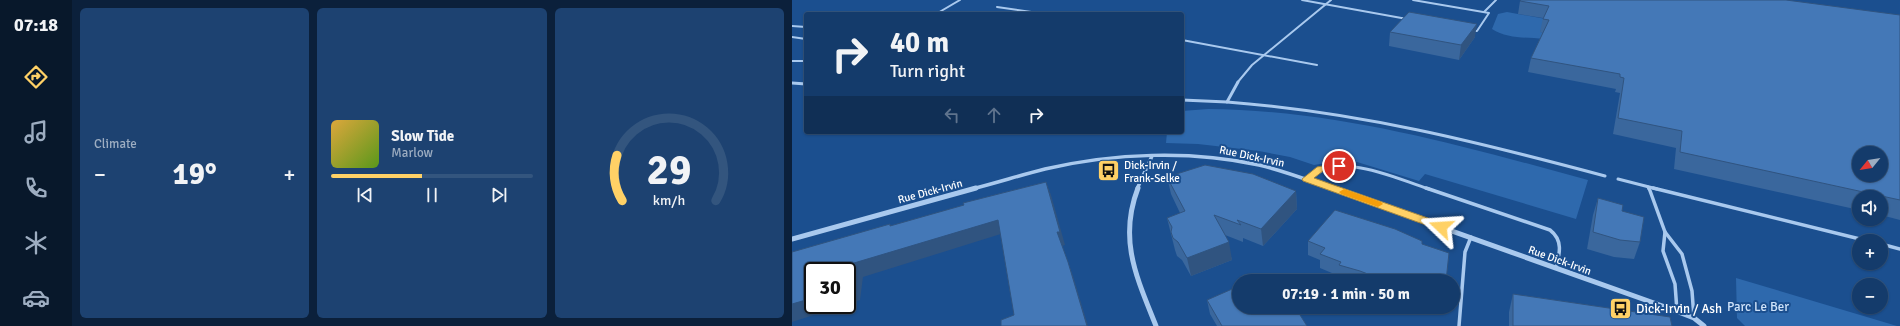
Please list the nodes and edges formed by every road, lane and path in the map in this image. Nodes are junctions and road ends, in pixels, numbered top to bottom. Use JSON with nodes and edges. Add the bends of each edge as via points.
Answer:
{"nodes":[{"id":1,"x":960,"y":0,"type":"edge"},
{"id":2,"x":1302,"y":0,"type":"edge"},
{"id":3,"x":1331,"y":0,"type":"edge"},
{"id":4,"x":1413,"y":0,"type":"edge"},
{"id":5,"x":1496,"y":0,"type":"edge"},
{"id":6,"x":1327,"y":5,"type":"junction"},
{"id":7,"x":997,"y":7,"type":"dead end"},
{"id":8,"x":939,"y":12,"type":"edge"},
{"id":9,"x":1031,"y":12,"type":"edge"},
{"id":10,"x":1484,"y":12,"type":"junction"},
{"id":11,"x":1414,"y":20,"type":"edge"},
{"id":12,"x":792,"y":26,"type":"edge"},
{"id":13,"x":804,"y":27,"type":"edge"},
{"id":14,"x":1471,"y":30,"type":"edge"},
{"id":15,"x":792,"y":37,"type":"edge"},
{"id":16,"x":804,"y":39,"type":"edge"},
{"id":17,"x":1184,"y":40,"type":"edge"},
{"id":18,"x":1263,"y":56,"type":"junction"},
{"id":19,"x":792,"y":61,"type":"edge"},
{"id":20,"x":804,"y":61,"type":"edge"},
{"id":21,"x":1317,"y":65,"type":"dead end"},
{"id":22,"x":792,"y":83,"type":"edge"},
{"id":23,"x":804,"y":84,"type":"edge"},
{"id":24,"x":1184,"y":100,"type":"edge"},
{"id":25,"x":1227,"y":102,"type":"junction"},
{"id":26,"x":1152,"y":156,"type":"junction"},
{"id":27,"x":1605,"y":176,"type":"dead end"},
{"id":28,"x":1307,"y":179,"type":"junction"},
{"id":29,"x":1618,"y":179,"type":"dead end"},
{"id":30,"x":1648,"y":187,"type":"junction"},
{"id":31,"x":1665,"y":232,"type":"junction"},
{"id":32,"x":1852,"y":237,"type":"edge"},
{"id":33,"x":1471,"y":238,"type":"junction"},
{"id":34,"x":792,"y":239,"type":"edge"},
{"id":35,"x":1888,"y":246,"type":"edge"},
{"id":36,"x":1900,"y":249,"type":"edge"},
{"id":37,"x":1556,"y":268,"type":"junction"},
{"id":38,"x":1678,"y":311,"type":"junction"},
{"id":39,"x":1694,"y":318,"type":"junction"},
{"id":40,"x":1156,"y":326,"type":"edge"},
{"id":41,"x":1459,"y":326,"type":"edge"},
{"id":42,"x":1704,"y":326,"type":"edge"}],
"edges":[{"from":1,"to":8,"type":"lane"},
{"from":2,"to":6,"type":"lane"},
{"from":3,"to":6,"type":"lane"},
{"from":4,"to":10,"type":"lane"},
{"from":5,"to":10,"type":"lane"},
{"from":6,"to":11,"type":"lane"},
{"from":6,"to":18,"type":"lane"},
{"from":7,"to":9,"type":"lane"},
{"from":10,"to":14,"type":"lane","via":[[1489,12],[1477,31]]},
{"from":12,"to":13,"type":"lane"},
{"from":15,"to":16,"type":"lane"},
{"from":17,"to":18,"type":"lane"},
{"from":18,"to":21,"type":"lane"},
{"from":18,"to":25,"type":"lane","via":[[1243,74]]},
{"from":19,"to":20,"type":"lane"},
{"from":22,"to":23,"type":"lane"},
{"from":24,"to":25,"type":"lane"},
{"from":25,"to":27,"type":"lane","via":[[1312,110],[1376,120],[1469,140]]},
{"from":26,"to":28,"type":"street","name":"Rue Dick-Irvin","via":[[1218,158],[1259,165]]},
{"from":26,"to":34,"type":"street","name":"Rue Dick-Irvin","via":[[1104,159],[1058,166]]},
{"from":26,"to":40,"type":"street","via":[[1133,202],[1129,220],[1129,242],[1133,266]]},
{"from":28,"to":33,"type":"street","name":"Rue Dick-Irvin"},
{"from":28,"to":37,"type":"lane","via":[[1320,168],[1329,166],[1363,168],[1544,226],[1553,231],[1560,241]]},
{"from":29,"to":30,"type":"lane"},
{"from":30,"to":31,"type":"lane"},
{"from":30,"to":32,"type":"lane"},
{"from":31,"to":38,"type":"lane","via":[[1663,251],[1675,284]]},
{"from":31,"to":39,"type":"lane","via":[[1682,254],[1692,291]]},
{"from":33,"to":37,"type":"street","name":"Rue Dick-Irvin"},
{"from":33,"to":41,"type":"lane","via":[[1465,252]]},
{"from":35,"to":36,"type":"lane"},
{"from":37,"to":38,"type":"street","name":"Rue Dick-Irvin"},
{"from":38,"to":39,"type":"street","name":"Rue Dick-Irvin"},
{"from":39,"to":42,"type":"street","name":"Rue Dick-Irvin"}]}
